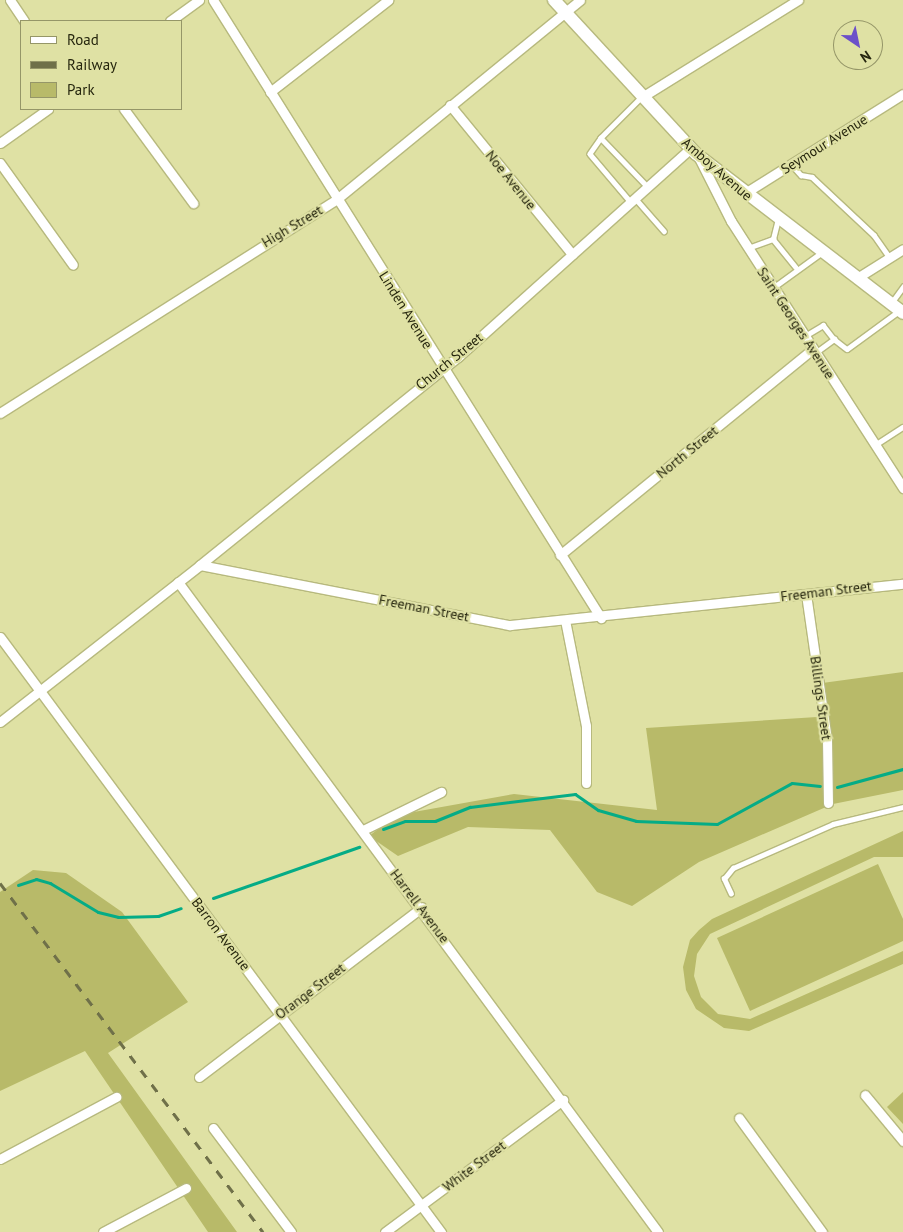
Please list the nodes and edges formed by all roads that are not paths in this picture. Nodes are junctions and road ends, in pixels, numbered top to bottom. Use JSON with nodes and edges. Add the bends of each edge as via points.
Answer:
{"nodes":[{"id":1,"x":10,"y":0,"type":"edge"},
{"id":2,"x":200,"y":0,"type":"edge"},
{"id":3,"x":213,"y":0,"type":"edge"},
{"id":4,"x":388,"y":0,"type":"edge"},
{"id":5,"x":554,"y":0,"type":"edge"},
{"id":6,"x":580,"y":0,"type":"edge"},
{"id":7,"x":798,"y":0,"type":"edge"},
{"id":8,"x":564,"y":11,"type":"junction"},
{"id":9,"x":23,"y":20,"type":"edge"},
{"id":10,"x":171,"y":20,"type":"edge"},
{"id":11,"x":270,"y":92,"type":"junction"},
{"id":12,"x":903,"y":94,"type":"edge"},
{"id":13,"x":642,"y":98,"type":"junction"},
{"id":14,"x":450,"y":105,"type":"junction"},
{"id":15,"x":47,"y":110,"type":"edge"},
{"id":16,"x":125,"y":110,"type":"edge"},
{"id":17,"x":601,"y":138,"type":"junction"},
{"id":18,"x":0,"y":143,"type":"edge"},
{"id":19,"x":694,"y":151,"type":"junction"},
{"id":20,"x":0,"y":163,"type":"edge"},
{"id":21,"x":791,"y":164,"type":"junction"},
{"id":22,"x":647,"y":186,"type":"junction"},
{"id":23,"x":745,"y":193,"type":"junction"},
{"id":24,"x":338,"y":199,"type":"junction"},
{"id":25,"x":632,"y":200,"type":"junction"},
{"id":26,"x":193,"y":203,"type":"dead end"},
{"id":27,"x":778,"y":219,"type":"junction"},
{"id":28,"x":664,"y":231,"type":"dead end"},
{"id":29,"x":773,"y":239,"type":"junction"},
{"id":30,"x":748,"y":248,"type":"junction"},
{"id":31,"x":903,"y":250,"type":"edge"},
{"id":32,"x":822,"y":252,"type":"junction"},
{"id":33,"x":572,"y":254,"type":"junction"},
{"id":34,"x":890,"y":258,"type":"junction"},
{"id":35,"x":73,"y":265,"type":"dead end"},
{"id":36,"x":796,"y":267,"type":"junction"},
{"id":37,"x":857,"y":278,"type":"junction"},
{"id":38,"x":774,"y":287,"type":"junction"},
{"id":39,"x":903,"y":287,"type":"edge"},
{"id":40,"x":898,"y":309,"type":"edge"},
{"id":41,"x":805,"y":336,"type":"junction"},
{"id":42,"x":834,"y":339,"type":"junction"},
{"id":43,"x":814,"y":351,"type":"junction"},
{"id":44,"x":442,"y":368,"type":"junction"},
{"id":45,"x":0,"y":413,"type":"edge"},
{"id":46,"x":903,"y":426,"type":"edge"},
{"id":47,"x":874,"y":445,"type":"junction"},
{"id":48,"x":903,"y":488,"type":"edge"},
{"id":49,"x":560,"y":555,"type":"junction"},
{"id":50,"x":200,"y":565,"type":"junction"},
{"id":51,"x":178,"y":582,"type":"junction"},
{"id":52,"x":903,"y":584,"type":"edge"},
{"id":53,"x":806,"y":594,"type":"junction"},
{"id":54,"x":601,"y":618,"type":"junction"},
{"id":55,"x":565,"y":620,"type":"junction"},
{"id":56,"x":0,"y":637,"type":"edge"},
{"id":57,"x":40,"y":690,"type":"junction"},
{"id":58,"x":0,"y":722,"type":"edge"},
{"id":59,"x":586,"y":784,"type":"dead end"},
{"id":60,"x":441,"y":792,"type":"dead end"},
{"id":61,"x":828,"y":803,"type":"dead end"},
{"id":62,"x":903,"y":807,"type":"edge"},
{"id":63,"x":363,"y":830,"type":"junction"},
{"id":64,"x":731,"y":894,"type":"dead end"},
{"id":65,"x":422,"y":907,"type":"junction"},
{"id":66,"x":281,"y":1013,"type":"junction"},
{"id":67,"x":199,"y":1077,"type":"dead end"},
{"id":68,"x":865,"y":1095,"type":"dead end"},
{"id":69,"x":116,"y":1097,"type":"dead end"},
{"id":70,"x":563,"y":1100,"type":"junction"},
{"id":71,"x":739,"y":1118,"type":"dead end"},
{"id":72,"x":213,"y":1128,"type":"dead end"},
{"id":73,"x":903,"y":1141,"type":"edge"},
{"id":74,"x":0,"y":1159,"type":"edge"},
{"id":75,"x":186,"y":1188,"type":"dead end"},
{"id":76,"x":422,"y":1205,"type":"junction"},
{"id":77,"x":103,"y":1232,"type":"edge"},
{"id":78,"x":291,"y":1232,"type":"edge"},
{"id":79,"x":385,"y":1232,"type":"edge"},
{"id":80,"x":441,"y":1232,"type":"edge"},
{"id":81,"x":658,"y":1232,"type":"edge"},
{"id":82,"x":822,"y":1232,"type":"edge"}],
"edges":[{"from":1,"to":9,"type":"street"},
{"from":2,"to":10,"type":"street"},
{"from":3,"to":11,"type":"street","name":"Linden Avenue"},
{"from":4,"to":11,"type":"street"},
{"from":5,"to":8,"type":"main road","name":"Amboy Avenue"},
{"from":6,"to":8,"type":"street","name":"High Street"},
{"from":7,"to":13,"type":"street"},
{"from":8,"to":13,"type":"main road","name":"Amboy Avenue"},
{"from":8,"to":14,"type":"street","name":"High Street"},
{"from":11,"to":24,"type":"street","name":"Linden Avenue"},
{"from":12,"to":21,"type":"street","name":"Seymour Avenue"},
{"from":13,"to":17,"type":"lane"},
{"from":13,"to":19,"type":"main road","name":"Amboy Avenue"},
{"from":14,"to":24,"type":"street","name":"High Street"},
{"from":14,"to":33,"type":"street","name":"Noe Avenue"},
{"from":15,"to":18,"type":"street"},
{"from":16,"to":26,"type":"street"},
{"from":17,"to":22,"type":"lane"},
{"from":17,"to":25,"type":"lane","via":[[590,154]]},
{"from":19,"to":22,"type":"street","name":"Church Street"},
{"from":19,"to":23,"type":"main road","name":"Amboy Avenue"},
{"from":19,"to":30,"type":"street","name":"Saint Georges Avenue"},
{"from":20,"to":35,"type":"street"},
{"from":21,"to":23,"type":"street","name":"Seymour Avenue"},
{"from":21,"to":34,"type":"lane","via":[[800,175],[812,177],[874,235]]},
{"from":22,"to":25,"type":"street","name":"Church Street"},
{"from":23,"to":27,"type":"main road","name":"Amboy Avenue"},
{"from":24,"to":44,"type":"street","name":"Linden Avenue"},
{"from":24,"to":45,"type":"street","name":"High Street"},
{"from":25,"to":28,"type":"lane"},
{"from":25,"to":33,"type":"street","name":"Church Street"},
{"from":27,"to":29,"type":"lane"},
{"from":27,"to":32,"type":"main road","name":"Amboy Avenue"},
{"from":29,"to":30,"type":"lane"},
{"from":29,"to":36,"type":"lane"},
{"from":30,"to":38,"type":"street","name":"Saint Georges Avenue"},
{"from":31,"to":34,"type":"street"},
{"from":32,"to":36,"type":"lane"},
{"from":32,"to":37,"type":"main road","name":"Amboy Avenue"},
{"from":33,"to":44,"type":"street","name":"Church Street"},
{"from":34,"to":37,"type":"street"},
{"from":36,"to":38,"type":"lane"},
{"from":37,"to":40,"type":"main road","name":"Amboy Avenue"},
{"from":38,"to":41,"type":"street","name":"Saint Georges Avenue"},
{"from":39,"to":40,"type":"lane"},
{"from":40,"to":42,"type":"lane","via":[[847,349]]},
{"from":41,"to":42,"type":"lane","via":[[823,325]]},
{"from":41,"to":43,"type":"street","name":"Saint Georges Avenue"},
{"from":42,"to":43,"type":"lane"},
{"from":43,"to":47,"type":"street","name":"Saint Georges Avenue"},
{"from":43,"to":49,"type":"street","name":"North Street"},
{"from":44,"to":49,"type":"street","name":"Linden Avenue"},
{"from":44,"to":50,"type":"street","name":"Church Street"},
{"from":46,"to":47,"type":"lane"},
{"from":47,"to":48,"type":"street","name":"Saint Georges Avenue"},
{"from":49,"to":54,"type":"street","name":"Linden Avenue"},
{"from":50,"to":51,"type":"street"},
{"from":50,"to":55,"type":"street","name":"Freeman Street","via":[[510,625]]},
{"from":51,"to":57,"type":"street"},
{"from":51,"to":63,"type":"street","name":"Harrell Avenue"},
{"from":52,"to":53,"type":"street","name":"Freeman Street"},
{"from":53,"to":54,"type":"street","name":"Freeman Street"},
{"from":53,"to":61,"type":"street","name":"Billings Street","via":[[828,740]]},
{"from":54,"to":55,"type":"street","name":"Freeman Street"},
{"from":55,"to":59,"type":"street","via":[[586,726]]},
{"from":56,"to":57,"type":"street","name":"Barron Avenue"},
{"from":57,"to":58,"type":"street"},
{"from":57,"to":66,"type":"street","name":"Barron Avenue"},
{"from":60,"to":63,"type":"street"},
{"from":62,"to":64,"type":"lane","via":[[833,824],[733,868],[724,879]]},
{"from":63,"to":65,"type":"street","name":"Harrell Avenue"},
{"from":65,"to":66,"type":"street","name":"Orange Street"},
{"from":65,"to":70,"type":"street","name":"Harrell Avenue"},
{"from":66,"to":67,"type":"street","name":"Orange Street"},
{"from":66,"to":76,"type":"street","name":"Barron Avenue"},
{"from":68,"to":73,"type":"street"},
{"from":69,"to":74,"type":"street"},
{"from":70,"to":76,"type":"street","name":"White Street"},
{"from":70,"to":81,"type":"street","name":"Harrell Avenue"},
{"from":71,"to":82,"type":"street"},
{"from":72,"to":78,"type":"street"},
{"from":75,"to":77,"type":"street"},
{"from":76,"to":79,"type":"street","name":"White Street"},
{"from":76,"to":80,"type":"street","name":"Barron Avenue"}]}
